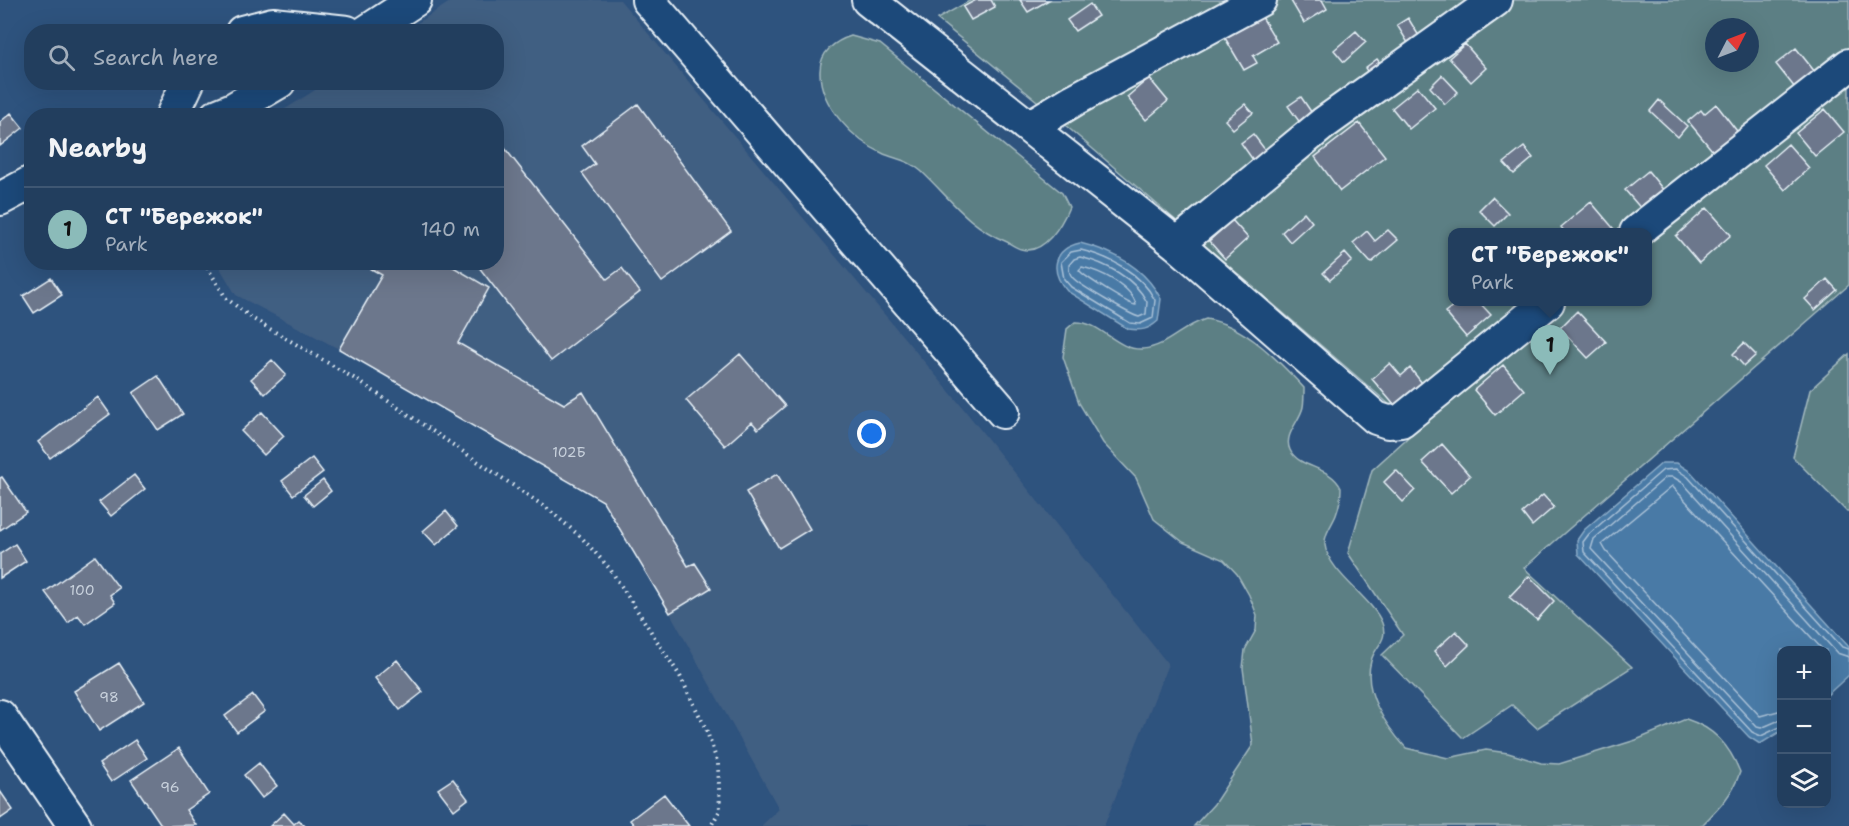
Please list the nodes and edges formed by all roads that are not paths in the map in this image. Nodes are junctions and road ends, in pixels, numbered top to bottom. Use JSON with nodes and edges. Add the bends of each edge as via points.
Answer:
{"nodes":[{"id":1,"x":415,"y":0,"type":"edge"},
{"id":2,"x":648,"y":0,"type":"edge"},
{"id":3,"x":1260,"y":0,"type":"edge"},
{"id":4,"x":1497,"y":0,"type":"edge"},
{"id":5,"x":879,"y":2,"type":"edge"},
{"id":6,"x":378,"y":24,"type":"edge"},
{"id":7,"x":1849,"y":65,"type":"edge"},
{"id":8,"x":184,"y":90,"type":"edge"},
{"id":9,"x":265,"y":90,"type":"edge"},
{"id":10,"x":176,"y":108,"type":"edge"},
{"id":11,"x":235,"y":108,"type":"edge"},
{"id":12,"x":1029,"y":128,"type":"junction"},
{"id":13,"x":24,"y":186,"type":"edge"},
{"id":14,"x":0,"y":199,"type":"edge"},
{"id":15,"x":1641,"y":228,"type":"edge"},
{"id":16,"x":1176,"y":244,"type":"junction"},
{"id":17,"x":1543,"y":306,"type":"edge"},
{"id":18,"x":1003,"y":412,"type":"dead end"},
{"id":19,"x":0,"y":716,"type":"edge"},
{"id":20,"x":75,"y":826,"type":"edge"}],
"edges":[{"from":1,"to":6,"type":"street"},
{"from":2,"to":18,"type":"street"},
{"from":3,"to":12,"type":"street"},
{"from":4,"to":16,"type":"street","via":[[1324,123]]},
{"from":5,"to":12,"type":"street"},
{"from":7,"to":15,"type":"street"},
{"from":8,"to":10,"type":"street"},
{"from":9,"to":11,"type":"street"},
{"from":12,"to":16,"type":"street"},
{"from":13,"to":14,"type":"street"},
{"from":16,"to":17,"type":"street","via":[[1377,418],[1388,422],[1401,422]]},
{"from":19,"to":20,"type":"street"}]}
